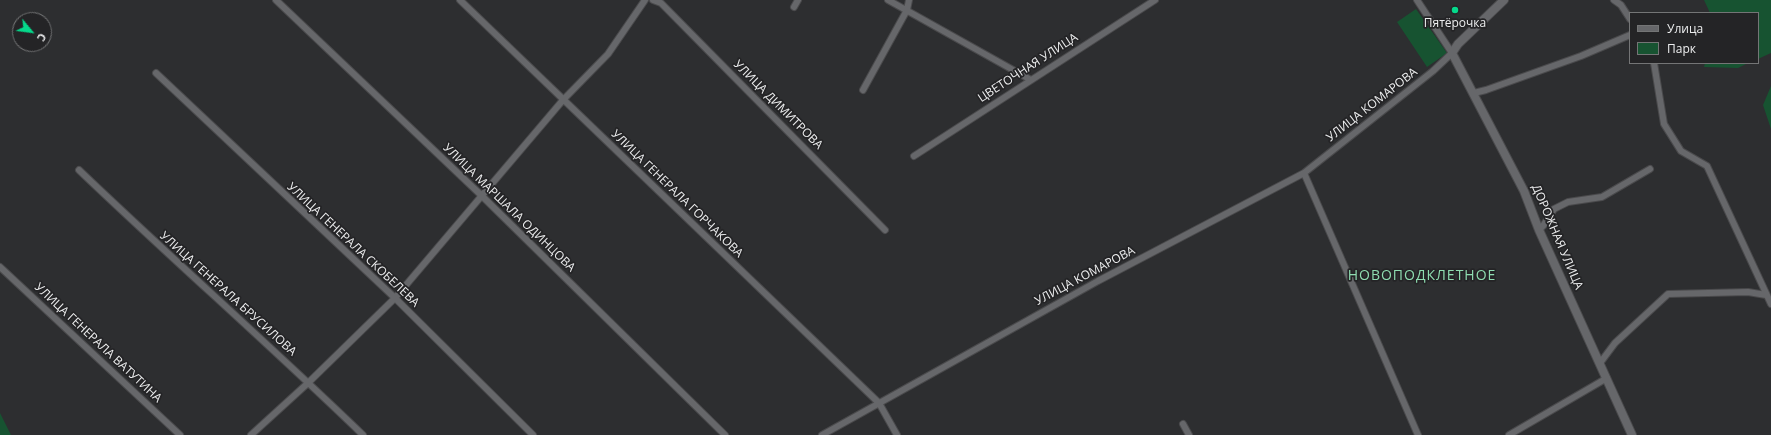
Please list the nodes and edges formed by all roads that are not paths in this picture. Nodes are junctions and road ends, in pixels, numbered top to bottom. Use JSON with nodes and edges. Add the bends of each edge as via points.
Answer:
{"nodes":[{"id":1,"x":276,"y":0,"type":"edge"},
{"id":2,"x":460,"y":0,"type":"edge"},
{"id":3,"x":645,"y":0,"type":"edge"},
{"id":4,"x":653,"y":0,"type":"edge"},
{"id":5,"x":798,"y":0,"type":"edge"},
{"id":6,"x":888,"y":0,"type":"edge"},
{"id":7,"x":909,"y":0,"type":"edge"},
{"id":8,"x":1155,"y":0,"type":"edge"},
{"id":9,"x":1417,"y":0,"type":"edge"},
{"id":10,"x":1504,"y":0,"type":"edge"},
{"id":11,"x":1614,"y":0,"type":"edge"},
{"id":12,"x":794,"y":7,"type":"dead end"},
{"id":13,"x":907,"y":10,"type":"junction"},
{"id":14,"x":1629,"y":17,"type":"edge"},
{"id":15,"x":1629,"y":35,"type":"edge"},
{"id":16,"x":1452,"y":53,"type":"junction"},
{"id":17,"x":1654,"y":64,"type":"edge"},
{"id":18,"x":156,"y":73,"type":"dead end"},
{"id":19,"x":1031,"y":80,"type":"junction"},
{"id":20,"x":863,"y":90,"type":"dead end"},
{"id":21,"x":1474,"y":93,"type":"junction"},
{"id":22,"x":563,"y":100,"type":"junction"},
{"id":23,"x":914,"y":156,"type":"dead end"},
{"id":24,"x":1650,"y":169,"type":"dead end"},
{"id":25,"x":79,"y":170,"type":"dead end"},
{"id":26,"x":1304,"y":173,"type":"junction"},
{"id":27,"x":481,"y":195,"type":"junction"},
{"id":28,"x":885,"y":230,"type":"dead end"},
{"id":29,"x":1539,"y":230,"type":"junction"},
{"id":30,"x":0,"y":267,"type":"edge"},
{"id":31,"x":1766,"y":295,"type":"junction"},
{"id":32,"x":395,"y":298,"type":"junction"},
{"id":33,"x":1771,"y":304,"type":"edge"},
{"id":34,"x":1600,"y":363,"type":"junction"},
{"id":35,"x":1607,"y":378,"type":"junction"},
{"id":36,"x":308,"y":382,"type":"junction"},
{"id":37,"x":879,"y":403,"type":"junction"},
{"id":38,"x":1183,"y":424,"type":"dead end"},
{"id":39,"x":180,"y":435,"type":"edge"},
{"id":40,"x":251,"y":435,"type":"edge"},
{"id":41,"x":362,"y":435,"type":"edge"},
{"id":42,"x":533,"y":435,"type":"edge"},
{"id":43,"x":725,"y":435,"type":"edge"},
{"id":44,"x":822,"y":435,"type":"edge"},
{"id":45,"x":897,"y":435,"type":"edge"},
{"id":46,"x":1189,"y":435,"type":"edge"},
{"id":47,"x":1418,"y":435,"type":"edge"},
{"id":48,"x":1509,"y":435,"type":"edge"},
{"id":49,"x":1632,"y":435,"type":"edge"}],
"edges":[{"from":1,"to":27,"type":"street","name":"УЛИЦА МАРШАЛА ОДИНЦОВА"},
{"from":2,"to":22,"type":"street","name":"УЛИЦА ГЕНЕРАЛА ГОРЧАКОВА"},
{"from":3,"to":22,"type":"street","via":[[608,54]]},
{"from":4,"to":28,"type":"street","name":"УЛИЦА ДИМИТРОВА","via":[[661,3]]},
{"from":5,"to":12,"type":"street"},
{"from":6,"to":13,"type":"street"},
{"from":7,"to":13,"type":"street"},
{"from":8,"to":19,"type":"street","name":"ЦВЕТОЧНАЯ УЛИЦА"},
{"from":9,"to":16,"type":"street"},
{"from":10,"to":16,"type":"street","via":[[1458,44]]},
{"from":11,"to":14,"type":"street","via":[[1621,5]]},
{"from":13,"to":19,"type":"street"},
{"from":13,"to":20,"type":"street"},
{"from":15,"to":21,"type":"street","via":[[1574,59]]},
{"from":16,"to":21,"type":"street","name":"ДОРОЖНАЯ УЛИЦА"},
{"from":16,"to":26,"type":"street","name":"УЛИЦА КОМАРОВА","via":[[1433,71]]},
{"from":17,"to":31,"type":"street","via":[[1664,124],[1681,151],[1707,166]]},
{"from":18,"to":32,"type":"street","name":"УЛИЦА ГЕНЕРАЛА СКОБЕЛЕВА"},
{"from":19,"to":23,"type":"street","name":"ЦВЕТОЧНАЯ УЛИЦА"},
{"from":21,"to":29,"type":"street","name":"ДОРОЖНАЯ УЛИЦА","via":[[1524,191]]},
{"from":22,"to":27,"type":"street"},
{"from":22,"to":37,"type":"street","name":"УЛИЦА ГЕНЕРАЛА ГОРЧАКОВА"},
{"from":24,"to":29,"type":"street","via":[[1602,197],[1568,202],[1554,209]]},
{"from":25,"to":36,"type":"street","name":"УЛИЦА ГЕНЕРАЛА БРУСИЛОВА"},
{"from":26,"to":37,"type":"street","name":"УЛИЦА КОМАРОВА","via":[[1098,281]]},
{"from":26,"to":47,"type":"street"},
{"from":27,"to":32,"type":"street"},
{"from":27,"to":43,"type":"street","name":"УЛИЦА МАРШАЛА ОДИНЦОВА"},
{"from":29,"to":34,"type":"street","name":"ДОРОЖНАЯ УЛИЦА"},
{"from":30,"to":39,"type":"street","name":"УЛИЦА ГЕНЕРАЛА ВАТУТИНА"},
{"from":31,"to":33,"type":"street"},
{"from":31,"to":34,"type":"street","via":[[1748,292],[1668,294],[1615,343]]},
{"from":32,"to":36,"type":"street"},
{"from":32,"to":42,"type":"street","name":"УЛИЦА ГЕНЕРАЛА СКОБЕЛЕВА"},
{"from":34,"to":35,"type":"street","name":"ДОРОЖНАЯ УЛИЦА"},
{"from":35,"to":48,"type":"street"},
{"from":35,"to":49,"type":"street","name":"ДОРОЖНАЯ УЛИЦА"},
{"from":36,"to":40,"type":"street"},
{"from":36,"to":41,"type":"street","name":"УЛИЦА ГЕНЕРАЛА БРУСИЛОВА"},
{"from":37,"to":44,"type":"street","name":"УЛИЦА КОМАРОВА"},
{"from":37,"to":45,"type":"street"},
{"from":38,"to":46,"type":"street"}]}
